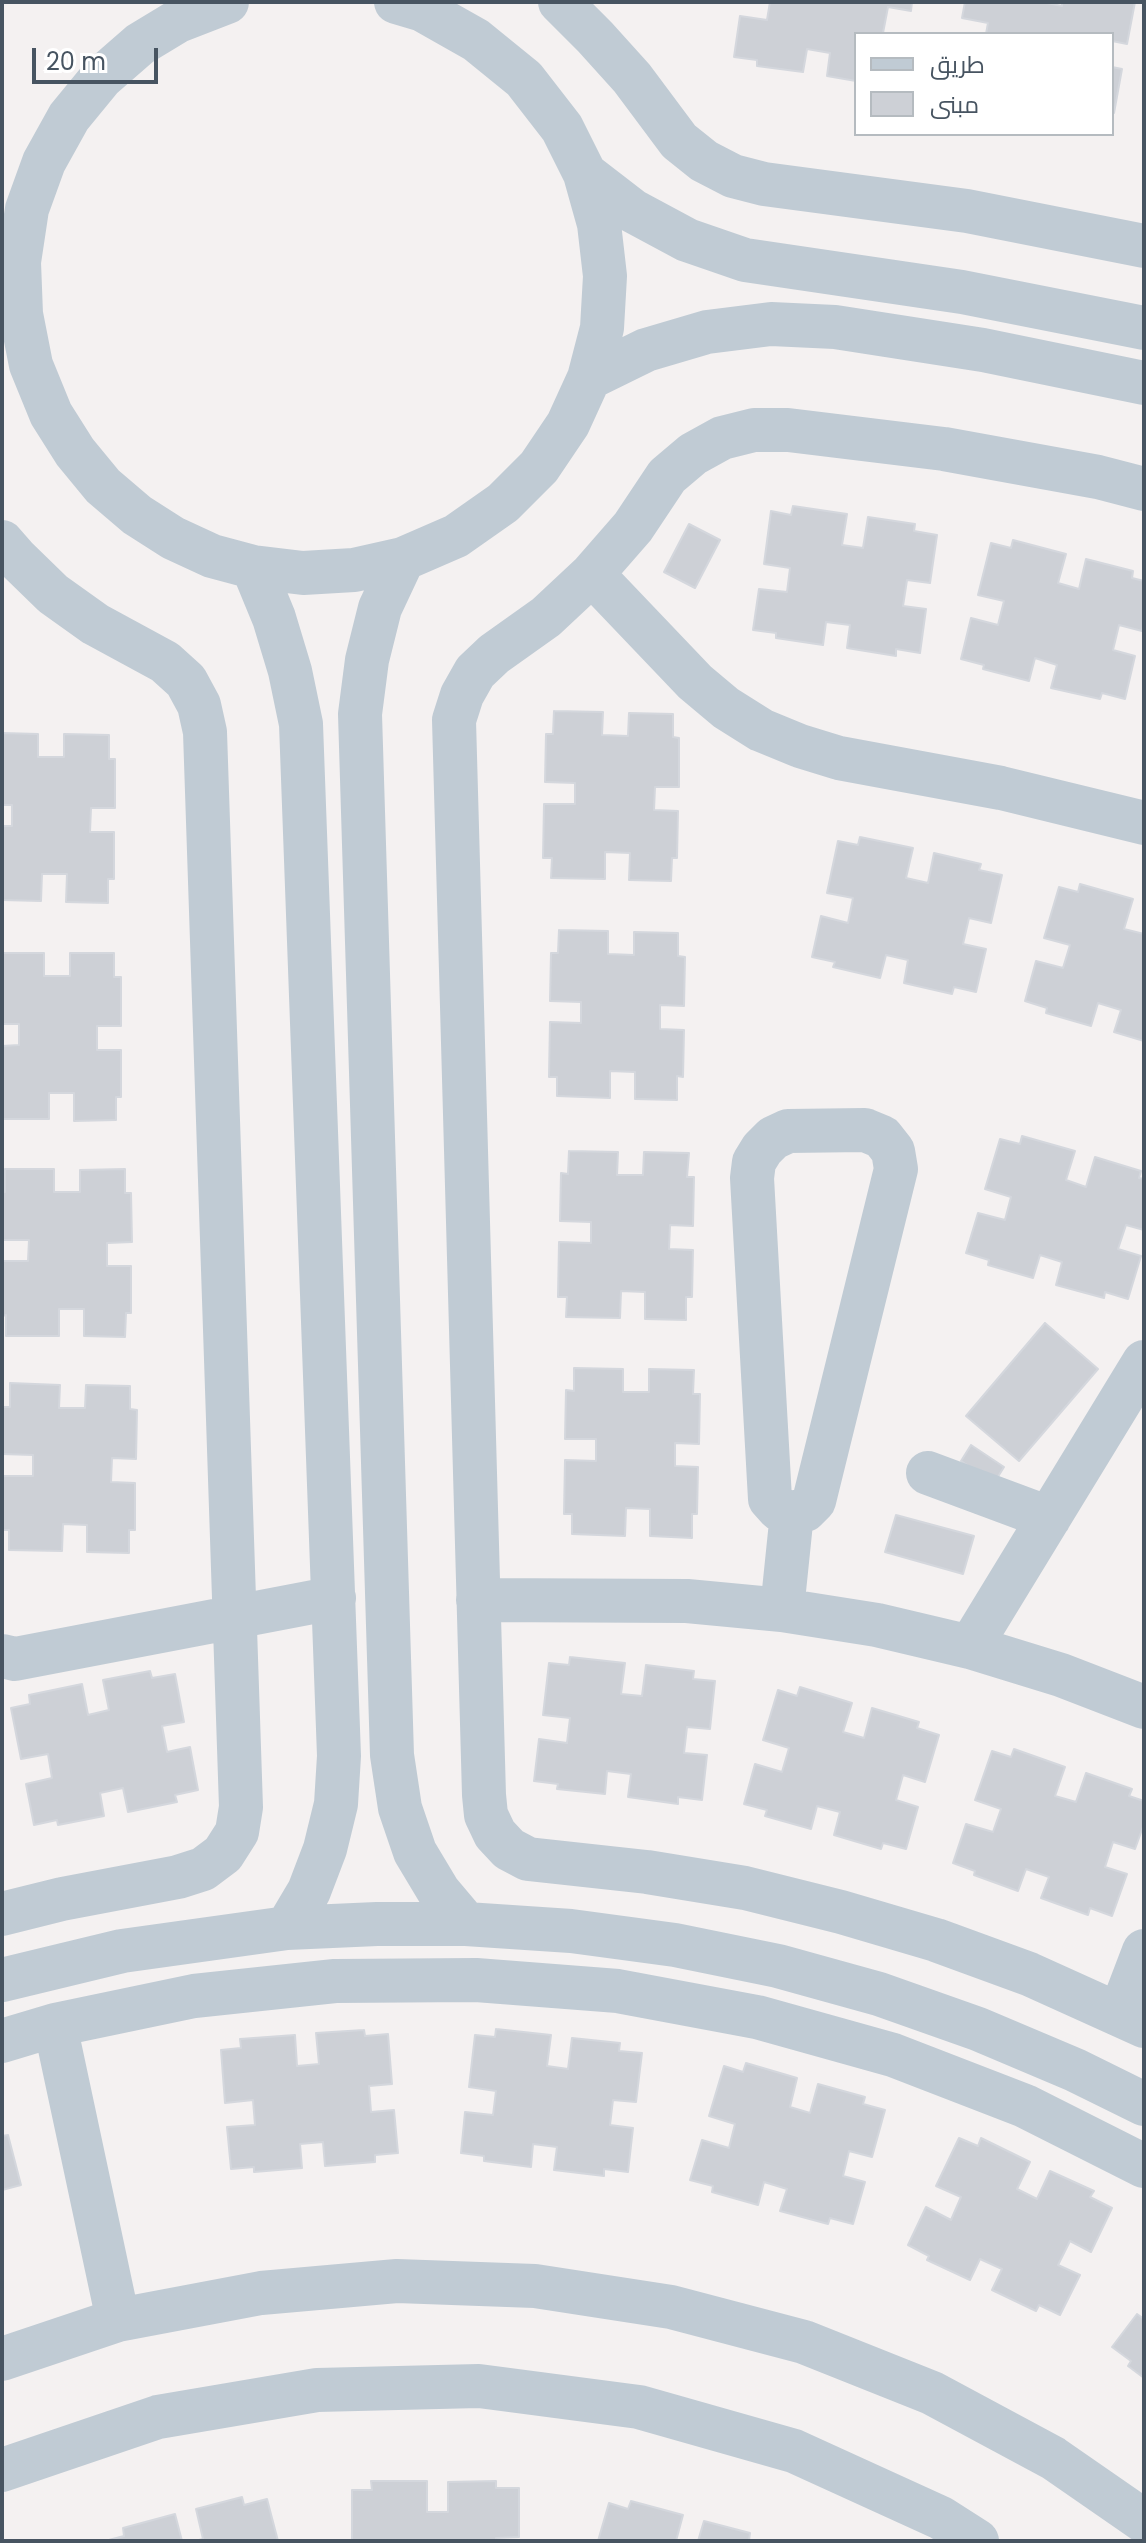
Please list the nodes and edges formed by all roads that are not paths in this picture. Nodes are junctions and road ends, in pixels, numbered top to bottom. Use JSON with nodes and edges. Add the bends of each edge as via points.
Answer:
{"nodes":[{"id":1,"x":560,"y":2,"type":"edge"},
{"id":2,"x":222,"y":3,"type":"edge"},
{"id":3,"x":413,"y":5,"type":"edge"},
{"id":4,"x":585,"y":174,"type":"junction"},
{"id":5,"x":15,"y":218,"type":"edge"},
{"id":6,"x":1144,"y":246,"type":"edge"},
{"id":7,"x":823,"y":272,"type":"junction"},
{"id":8,"x":818,"y":326,"type":"junction"},
{"id":9,"x":1144,"y":328,"type":"edge"},
{"id":10,"x":589,"y":378,"type":"junction"},
{"id":11,"x":1144,"y":383,"type":"edge"},
{"id":12,"x":2,"y":385,"type":"edge"},
{"id":13,"x":51,"y":414,"type":"junction"},
{"id":14,"x":1144,"y":489,"type":"edge"},
{"id":15,"x":2,"y":542,"type":"edge"},
{"id":16,"x":403,"y":559,"type":"junction"},
{"id":17,"x":253,"y":567,"type":"junction"},
{"id":18,"x":592,"y":574,"type":"junction"},
{"id":19,"x":1144,"y":823,"type":"edge"},
{"id":20,"x":1144,"y":1362,"type":"edge"},
{"id":21,"x":928,"y":1473,"type":"dead end"},
{"id":22,"x":792,"y":1513,"type":"junction"},
{"id":23,"x":1049,"y":1518,"type":"junction"},
{"id":24,"x":334,"y":1598,"type":"junction"},
{"id":25,"x":478,"y":1600,"type":"junction"},
{"id":26,"x":782,"y":1610,"type":"junction"},
{"id":27,"x":235,"y":1615,"type":"junction"},
{"id":28,"x":970,"y":1647,"type":"junction"},
{"id":29,"x":2,"y":1656,"type":"edge"},
{"id":30,"x":1144,"y":1707,"type":"edge"},
{"id":31,"x":392,"y":1755,"type":"junction"},
{"id":32,"x":339,"y":1756,"type":"junction"},
{"id":33,"x":2,"y":1914,"type":"edge"},
{"id":34,"x":466,"y":1924,"type":"junction"},
{"id":35,"x":287,"y":1928,"type":"junction"},
{"id":36,"x":1144,"y":1951,"type":"edge"},
{"id":37,"x":2,"y":1980,"type":"edge"},
{"id":38,"x":1132,"y":2020,"type":"edge"},
{"id":39,"x":55,"y":2025,"type":"junction"},
{"id":40,"x":2,"y":2041,"type":"edge"},
{"id":41,"x":1144,"y":2104,"type":"edge"},
{"id":42,"x":1144,"y":2166,"type":"edge"},
{"id":43,"x":118,"y":2320,"type":"junction"},
{"id":44,"x":2,"y":2359,"type":"edge"},
{"id":45,"x":2,"y":2470,"type":"edge"},
{"id":46,"x":1144,"y":2521,"type":"edge"},
{"id":47,"x":977,"y":2541,"type":"edge"}],
"edges":[{"from":1,"to":6,"type":"street","via":[[632,78],[679,141],[733,176],[967,211]]},
{"from":2,"to":5,"type":"street","via":[[140,44],[101,78],[69,117]]},
{"from":3,"to":4,"type":"street","via":[[476,40],[524,79],[562,128]]},
{"from":4,"to":7,"type":"street","via":[[633,211],[687,240],[745,260]]},
{"from":4,"to":10,"type":"street","via":[[599,224],[605,276],[602,328]]},
{"from":5,"to":13,"type":"street","via":[[21,314],[31,365]]},
{"from":7,"to":8,"type":"street"},
{"from":7,"to":9,"type":"street","via":[[962,292]]},
{"from":8,"to":10,"type":"street","via":[[771,324],[707,332],[646,350]]},
{"from":8,"to":11,"type":"street","via":[[983,350]]},
{"from":10,"to":16,"type":"street","via":[[568,424],[539,467],[503,503],[456,536]]},
{"from":12,"to":13,"type":"street"},
{"from":13,"to":17,"type":"street","via":[[103,486],[137,515],[199,550]]},
{"from":14,"to":18,"type":"street","via":[[944,449],[754,430],[722,438],[667,476]]},
{"from":15,"to":27,"type":"street","via":[[53,594],[165,662],[186,681],[205,732]]},
{"from":16,"to":17,"type":"street","via":[[316,573]]},
{"from":16,"to":31,"type":"street","via":[[380,608],[360,714]]},
{"from":17,"to":24,"type":"street","via":[[286,657],[301,724]]},
{"from":18,"to":19,"type":"street","via":[[695,682],[761,730],[839,758],[1001,788]]},
{"from":18,"to":25,"type":"street","via":[[475,672],[454,720]]},
{"from":20,"to":23,"type":"street"},
{"from":21,"to":23,"type":"street"},
{"from":22,"to":22,"type":"street","via":[[770,1499],[754,1162],[773,1138],[788,1131],[865,1130],[882,1137],[893,1151],[896,1169],[814,1501]]},
{"from":22,"to":26,"type":"street"},
{"from":23,"to":28,"type":"street"},
{"from":24,"to":27,"type":"street"},
{"from":24,"to":32,"type":"street"},
{"from":25,"to":26,"type":"street","via":[[687,1601]]},
{"from":25,"to":38,"type":"street","via":[[486,1815],[509,1849],[528,1859],[745,1888],[841,1912],[1029,1974]]},
{"from":26,"to":28,"type":"street"},
{"from":27,"to":29,"type":"street","via":[[15,1659]]},
{"from":27,"to":33,"type":"street","via":[[241,1807],[237,1832],[223,1854],[203,1869],[178,1877]]},
{"from":28,"to":30,"type":"street"},
{"from":31,"to":32,"type":"street"},
{"from":31,"to":34,"type":"street","via":[[400,1808],[415,1852]]},
{"from":32,"to":35,"type":"street","via":[[336,1804],[325,1849]]},
{"from":34,"to":35,"type":"street"},
{"from":34,"to":41,"type":"street","via":[[675,1945],[778,1966],[978,2029]]},
{"from":35,"to":37,"type":"street","via":[[122,1951]]},
{"from":36,"to":38,"type":"street"},
{"from":39,"to":40,"type":"street"},
{"from":39,"to":42,"type":"street","via":[[194,1996],[335,1981],[476,1980],[618,1991],[757,2017],[893,2055],[1025,2106]]},
{"from":39,"to":43,"type":"street"},
{"from":43,"to":44,"type":"street"},
{"from":43,"to":46,"type":"street","via":[[261,2293],[397,2281],[535,2286],[671,2307],[804,2342],[932,2393],[1053,2458]]},
{"from":45,"to":47,"type":"street","via":[[158,2417],[317,2390],[479,2386],[639,2407],[794,2451],[941,2518]]}]}
